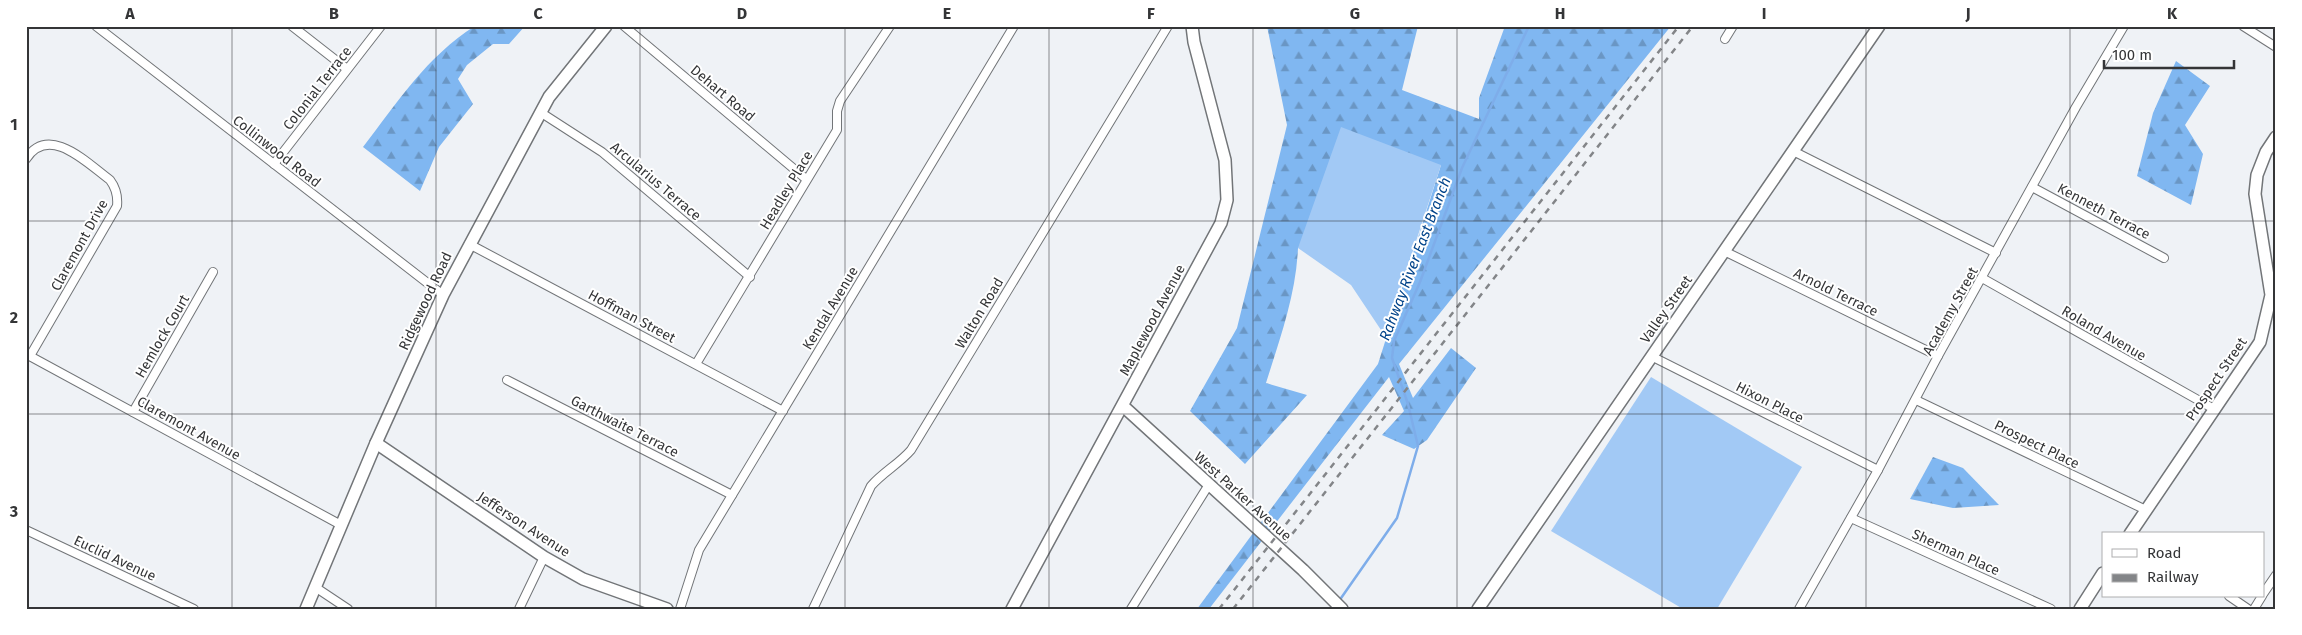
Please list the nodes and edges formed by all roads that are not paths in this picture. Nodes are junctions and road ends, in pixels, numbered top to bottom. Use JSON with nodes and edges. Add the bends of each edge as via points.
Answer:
{"nodes":[{"id":1,"x":96,"y":26,"type":"edge"},
{"id":2,"x":292,"y":26,"type":"edge"},
{"id":3,"x":381,"y":26,"type":"edge"},
{"id":4,"x":606,"y":26,"type":"edge"},
{"id":5,"x":624,"y":26,"type":"edge"},
{"id":6,"x":890,"y":26,"type":"edge"},
{"id":7,"x":1014,"y":26,"type":"edge"},
{"id":8,"x":1168,"y":26,"type":"edge"},
{"id":9,"x":1192,"y":26,"type":"edge"},
{"id":10,"x":1733,"y":26,"type":"edge"},
{"id":11,"x":1879,"y":26,"type":"edge"},
{"id":12,"x":2124,"y":26,"type":"edge"},
{"id":13,"x":2243,"y":26,"type":"edge"},
{"id":14,"x":1726,"y":38,"type":"dead end"},
{"id":15,"x":2276,"y":47,"type":"edge"},
{"id":16,"x":347,"y":69,"type":"junction"},
{"id":17,"x":540,"y":112,"type":"junction"},
{"id":18,"x":2276,"y":137,"type":"edge"},
{"id":19,"x":1793,"y":151,"type":"junction"},
{"id":20,"x":26,"y":159,"type":"edge"},
{"id":21,"x":274,"y":164,"type":"junction"},
{"id":22,"x":806,"y":179,"type":"junction"},
{"id":23,"x":2032,"y":188,"type":"junction"},
{"id":24,"x":469,"y":244,"type":"junction"},
{"id":25,"x":1724,"y":251,"type":"junction"},
{"id":26,"x":1996,"y":253,"type":"junction"},
{"id":27,"x":2164,"y":258,"type":"dead end"},
{"id":28,"x":213,"y":272,"type":"dead end"},
{"id":29,"x":750,"y":277,"type":"junction"},
{"id":30,"x":1982,"y":278,"type":"junction"},
{"id":31,"x":443,"y":295,"type":"junction"},
{"id":32,"x":2273,"y":295,"type":"edge"},
{"id":33,"x":28,"y":355,"type":"edge"},
{"id":34,"x":1651,"y":356,"type":"junction"},
{"id":35,"x":1938,"y":356,"type":"junction"},
{"id":36,"x":696,"y":364,"type":"junction"},
{"id":37,"x":507,"y":380,"type":"dead end"},
{"id":38,"x":1916,"y":400,"type":"junction"},
{"id":39,"x":1123,"y":406,"type":"junction"},
{"id":40,"x":2214,"y":409,"type":"junction"},
{"id":41,"x":783,"y":410,"type":"junction"},
{"id":42,"x":133,"y":412,"type":"junction"},
{"id":43,"x":376,"y":443,"type":"junction"},
{"id":44,"x":1878,"y":470,"type":"junction"},
{"id":45,"x":1208,"y":486,"type":"junction"},
{"id":46,"x":732,"y":495,"type":"junction"},
{"id":47,"x":2146,"y":510,"type":"junction"},
{"id":48,"x":1851,"y":518,"type":"junction"},
{"id":49,"x":341,"y":525,"type":"junction"},
{"id":50,"x":26,"y":530,"type":"edge"},
{"id":51,"x":2132,"y":532,"type":"edge"},
{"id":52,"x":544,"y":557,"type":"junction"},
{"id":53,"x":2102,"y":575,"type":"edge"},
{"id":54,"x":2276,"y":575,"type":"edge"},
{"id":55,"x":314,"y":587,"type":"junction"},
{"id":56,"x":2264,"y":593,"type":"edge"},
{"id":57,"x":2232,"y":598,"type":"edge"},
{"id":58,"x":2261,"y":598,"type":"edge"},
{"id":59,"x":194,"y":609,"type":"edge"},
{"id":60,"x":306,"y":609,"type":"edge"},
{"id":61,"x":348,"y":609,"type":"edge"},
{"id":62,"x":519,"y":609,"type":"edge"},
{"id":63,"x":667,"y":609,"type":"edge"},
{"id":64,"x":680,"y":609,"type":"edge"},
{"id":65,"x":813,"y":609,"type":"edge"},
{"id":66,"x":1012,"y":609,"type":"edge"},
{"id":67,"x":1131,"y":609,"type":"edge"},
{"id":68,"x":1342,"y":609,"type":"edge"},
{"id":69,"x":1478,"y":609,"type":"edge"},
{"id":70,"x":1799,"y":609,"type":"edge"},
{"id":71,"x":2050,"y":609,"type":"edge"},
{"id":72,"x":2080,"y":609,"type":"edge"},
{"id":73,"x":2248,"y":609,"type":"edge"},
{"id":74,"x":2254,"y":609,"type":"edge"}],
"edges":[{"from":1,"to":21,"type":"street","name":"Collinwood Road"},
{"from":2,"to":16,"type":"street"},
{"from":3,"to":16,"type":"street","name":"Colonial Terrace"},
{"from":4,"to":17,"type":"street","name":"Ridgewood Road"},
{"from":5,"to":22,"type":"street","name":"Dehart Road"},
{"from":6,"to":22,"type":"street","name":"Headley Place","via":[[840,101],[837,130]]},
{"from":7,"to":41,"type":"street","name":"Kendal Avenue"},
{"from":8,"to":65,"type":"street","name":"Walton Road","via":[[911,450],[870,486]]},
{"from":9,"to":39,"type":"street","name":"Maplewood Avenue","via":[[1225,160],[1227,200],[1221,223]]},
{"from":10,"to":14,"type":"street"},
{"from":11,"to":19,"type":"street","name":"Valley Street"},
{"from":12,"to":23,"type":"street","name":"Academy Street"},
{"from":13,"to":15,"type":"street"},
{"from":16,"to":21,"type":"street","name":"Colonial Terrace"},
{"from":17,"to":24,"type":"street","name":"Ridgewood Road"},
{"from":17,"to":29,"type":"street","name":"Arcularius Terrace","via":[[602,152]]},
{"from":18,"to":32,"type":"street","name":"Prospect Street","via":[[2257,175],[2255,194]]},
{"from":19,"to":25,"type":"street","name":"Valley Street"},
{"from":19,"to":26,"type":"street"},
{"from":20,"to":33,"type":"street","name":"Claremont Drive","via":[[38,147],[49,144],[63,146],[110,180],[116,187],[118,200]]},
{"from":21,"to":31,"type":"street","name":"Collinwood Road"},
{"from":22,"to":29,"type":"street","name":"Headley Place"},
{"from":23,"to":26,"type":"street","name":"Academy Street"},
{"from":23,"to":27,"type":"street","name":"Kenneth Terrace"},
{"from":24,"to":31,"type":"street","name":"Ridgewood Road"},
{"from":24,"to":36,"type":"street","name":"Hoffman Street"},
{"from":25,"to":34,"type":"street","name":"Valley Street"},
{"from":25,"to":35,"type":"street","name":"Arnold Terrace"},
{"from":26,"to":30,"type":"street","name":"Academy Street"},
{"from":28,"to":42,"type":"street","name":"Hemlock Court"},
{"from":29,"to":36,"type":"street","name":"Headley Place"},
{"from":30,"to":35,"type":"street","name":"Academy Street"},
{"from":30,"to":40,"type":"street","name":"Roland Avenue"},
{"from":31,"to":43,"type":"street","name":"Ridgewood Road"},
{"from":32,"to":40,"type":"street","name":"Prospect Street","via":[[2260,342]]},
{"from":33,"to":42,"type":"street","name":"Claremont Avenue"},
{"from":34,"to":44,"type":"street","name":"Hixon Place"},
{"from":34,"to":69,"type":"street","name":"Valley Street"},
{"from":35,"to":38,"type":"street","name":"Academy Street"},
{"from":36,"to":41,"type":"street","name":"Hoffman Street"},
{"from":37,"to":46,"type":"street","name":"Garthwaite Terrace"},
{"from":38,"to":44,"type":"street","name":"Academy Street"},
{"from":38,"to":47,"type":"street","name":"Prospect Place"},
{"from":39,"to":45,"type":"street","name":"West Parker Avenue"},
{"from":39,"to":66,"type":"street","name":"Maplewood Avenue"},
{"from":40,"to":47,"type":"street","name":"Prospect Street"},
{"from":41,"to":46,"type":"street","name":"Kendal Avenue"},
{"from":42,"to":49,"type":"street","name":"Claremont Avenue"},
{"from":43,"to":49,"type":"street","name":"Ridgewood Road"},
{"from":43,"to":52,"type":"street","name":"Jefferson Avenue"},
{"from":44,"to":48,"type":"street","name":"Academy Street"},
{"from":45,"to":67,"type":"street"},
{"from":45,"to":68,"type":"street","name":"West Parker Avenue","via":[[1263,533]]},
{"from":46,"to":64,"type":"street","name":"Kendal Avenue","via":[[699,550]]},
{"from":47,"to":51,"type":"street","name":"Prospect Street"},
{"from":48,"to":70,"type":"street","name":"Academy Street"},
{"from":48,"to":71,"type":"street","name":"Sherman Place"},
{"from":49,"to":55,"type":"street","name":"Ridgewood Road"},
{"from":50,"to":59,"type":"street","name":"Euclid Avenue"},
{"from":52,"to":62,"type":"street"},
{"from":52,"to":63,"type":"street","name":"Jefferson Avenue","via":[[600,586]]},
{"from":53,"to":72,"type":"street"},
{"from":54,"to":56,"type":"street"},
{"from":55,"to":60,"type":"street","name":"Ridgewood Road"},
{"from":55,"to":61,"type":"street"},
{"from":57,"to":73,"type":"street"},
{"from":58,"to":74,"type":"street"}]}
